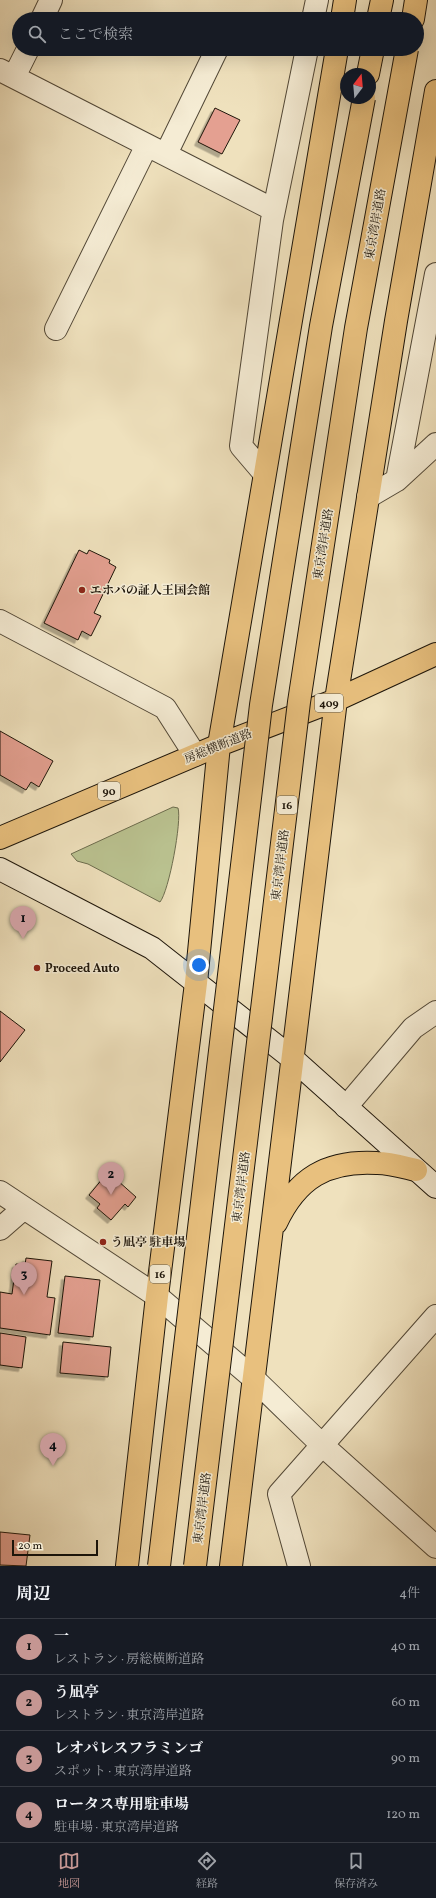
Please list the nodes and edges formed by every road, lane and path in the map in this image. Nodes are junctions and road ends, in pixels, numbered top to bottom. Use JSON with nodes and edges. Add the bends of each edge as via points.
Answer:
{"nodes":[{"id":1,"x":51,"y":0,"type":"edge"},
{"id":2,"x":317,"y":0,"type":"edge"},
{"id":3,"x":345,"y":0,"type":"edge"},
{"id":4,"x":382,"y":0,"type":"edge"},
{"id":5,"x":416,"y":0,"type":"edge"},
{"id":6,"x":45,"y":12,"type":"edge"},
{"id":7,"x":314,"y":12,"type":"edge"},
{"id":8,"x":343,"y":12,"type":"edge"},
{"id":9,"x":379,"y":12,"type":"edge"},
{"id":10,"x":414,"y":12,"type":"edge"},
{"id":11,"x":22,"y":56,"type":"edge"},
{"id":12,"x":213,"y":56,"type":"edge"},
{"id":13,"x":306,"y":56,"type":"edge"},
{"id":14,"x":336,"y":56,"type":"edge"},
{"id":15,"x":372,"y":56,"type":"edge"},
{"id":16,"x":406,"y":56,"type":"edge"},
{"id":17,"x":369,"y":68,"type":"edge"},
{"id":18,"x":7,"y":73,"type":"edge"},
{"id":19,"x":436,"y":91,"type":"edge"},
{"id":20,"x":363,"y":104,"type":"edge"},
{"id":21,"x":156,"y":150,"type":"junction"},
{"id":22,"x":274,"y":210,"type":"junction"},
{"id":23,"x":435,"y":281,"type":"edge"},
{"id":24,"x":56,"y":329,"type":"dead end"},
{"id":25,"x":436,"y":444,"type":"edge"},
{"id":26,"x":264,"y":473,"type":"junction"},
{"id":27,"x":397,"y":480,"type":"junction"},
{"id":28,"x":368,"y":496,"type":"junction"},
{"id":29,"x":0,"y":621,"type":"edge"},
{"id":30,"x":436,"y":654,"type":"edge"},
{"id":31,"x":336,"y":700,"type":"junction"},
{"id":32,"x":218,"y":745,"type":"junction"},
{"id":33,"x":195,"y":755,"type":"junction"},
{"id":34,"x":0,"y":838,"type":"edge"},
{"id":35,"x":0,"y":868,"type":"edge"},
{"id":36,"x":196,"y":983,"type":"junction"},
{"id":37,"x":436,"y":1012,"type":"edge"},
{"id":38,"x":293,"y":1059,"type":"junction"},
{"id":39,"x":346,"y":1107,"type":"junction"},
{"id":40,"x":416,"y":1170,"type":"junction"},
{"id":41,"x":436,"y":1187,"type":"edge"},
{"id":42,"x":0,"y":1192,"type":"edge"},
{"id":43,"x":24,"y":1208,"type":"junction"},
{"id":44,"x":0,"y":1229,"type":"edge"},
{"id":45,"x":271,"y":1235,"type":"junction"},
{"id":46,"x":157,"y":1296,"type":"junction"},
{"id":47,"x":436,"y":1316,"type":"edge"},
{"id":48,"x":253,"y":1378,"type":"junction"},
{"id":49,"x":321,"y":1444,"type":"junction"},
{"id":50,"x":436,"y":1547,"type":"edge"},
{"id":51,"x":127,"y":1566,"type":"edge"},
{"id":52,"x":159,"y":1566,"type":"edge"},
{"id":53,"x":195,"y":1566,"type":"edge"},
{"id":54,"x":231,"y":1566,"type":"edge"},
{"id":55,"x":299,"y":1566,"type":"edge"}],
"edges":[{"from":1,"to":6,"type":"street"},
{"from":2,"to":7,"type":"street"},
{"from":3,"to":8,"type":"main road"},
{"from":4,"to":9,"type":"main road"},
{"from":5,"to":10,"type":"main road"},
{"from":11,"to":18,"type":"street"},
{"from":12,"to":21,"type":"street"},
{"from":13,"to":22,"type":"street"},
{"from":14,"to":26,"type":"main road","number":"16"},
{"from":15,"to":17,"type":"main road"},
{"from":16,"to":53,"type":"main road","name":"東京湾岸道路","number":"16","bridge":true,"via":[[356,328],[299,702]]},
{"from":18,"to":21,"type":"street"},
{"from":19,"to":28,"type":"main road"},
{"from":20,"to":52,"type":"main road","bridge":true,"via":[[321,326],[261,705]]},
{"from":21,"to":22,"type":"street"},
{"from":21,"to":24,"type":"street"},
{"from":22,"to":26,"type":"street","via":[[241,446]]},
{"from":23,"to":27,"type":"street"},
{"from":25,"to":27,"type":"street"},
{"from":26,"to":32,"type":"main road","number":"16"},
{"from":27,"to":28,"type":"street"},
{"from":28,"to":31,"type":"main road"},
{"from":29,"to":33,"type":"street","via":[[165,708]]},
{"from":30,"to":31,"type":"main road","name":"房総横断道路","number":"409"},
{"from":31,"to":32,"type":"main road","name":"房総横断道路","number":"409"},
{"from":31,"to":38,"type":"main road"},
{"from":32,"to":33,"type":"main road","name":"房総横断道路","number":"90"},
{"from":32,"to":36,"type":"main road","number":"16"},
{"from":33,"to":34,"type":"main road","name":"房総横断道路","number":"90"},
{"from":35,"to":36,"type":"street","via":[[152,948]]},
{"from":36,"to":38,"type":"street"},
{"from":36,"to":46,"type":"main road","number":"16"},
{"from":37,"to":39,"type":"street","via":[[413,1028]]},
{"from":38,"to":39,"type":"street"},
{"from":38,"to":45,"type":"main road"},
{"from":39,"to":40,"type":"street"},
{"from":40,"to":41,"type":"street"},
{"from":40,"to":45,"type":"main road","via":[[377,1163],[348,1164],[320,1171],[299,1186],[283,1208]]},
{"from":42,"to":43,"type":"street"},
{"from":43,"to":44,"type":"street"},
{"from":43,"to":46,"type":"street"},
{"from":45,"to":48,"type":"main road"},
{"from":46,"to":48,"type":"street"},
{"from":46,"to":51,"type":"main road","number":"16"},
{"from":47,"to":49,"type":"street"},
{"from":48,"to":49,"type":"street"},
{"from":48,"to":54,"type":"main road"},
{"from":49,"to":50,"type":"street"},
{"from":49,"to":55,"type":"street","via":[[279,1494]]}]}
